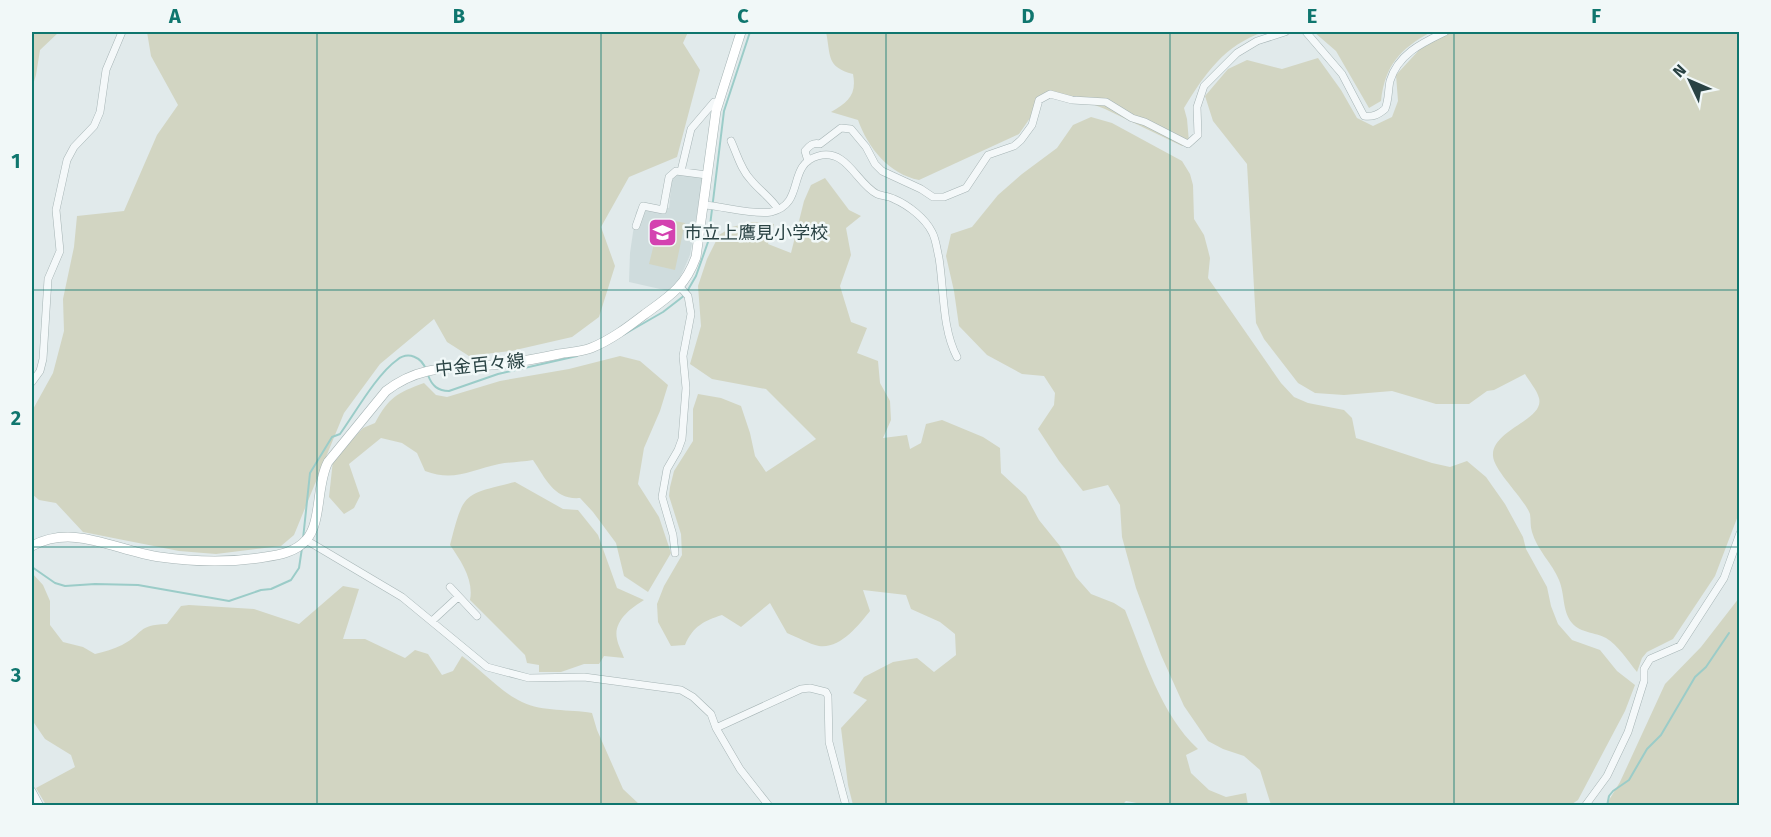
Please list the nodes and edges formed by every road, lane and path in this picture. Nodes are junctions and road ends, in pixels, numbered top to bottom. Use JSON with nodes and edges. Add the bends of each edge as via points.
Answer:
{"nodes":[{"id":1,"x":122,"y":32,"type":"edge"},
{"id":2,"x":741,"y":32,"type":"edge"},
{"id":3,"x":1285,"y":32,"type":"edge"},
{"id":4,"x":1306,"y":32,"type":"edge"},
{"id":5,"x":1445,"y":32,"type":"edge"},
{"id":6,"x":718,"y":103,"type":"junction"},
{"id":7,"x":731,"y":141,"type":"dead end"},
{"id":8,"x":808,"y":161,"type":"junction"},
{"id":9,"x":681,"y":171,"type":"junction"},
{"id":10,"x":707,"y":175,"type":"junction"},
{"id":11,"x":704,"y":205,"type":"junction"},
{"id":12,"x":778,"y":209,"type":"junction"},
{"id":13,"x":636,"y":226,"type":"dead end"},
{"id":14,"x":681,"y":289,"type":"junction"},
{"id":15,"x":957,"y":357,"type":"dead end"},
{"id":16,"x":32,"y":382,"type":"edge"},
{"id":17,"x":1740,"y":533,"type":"edge"},
{"id":18,"x":306,"y":540,"type":"junction"},
{"id":19,"x":32,"y":546,"type":"edge"},
{"id":20,"x":675,"y":553,"type":"dead end"},
{"id":21,"x":450,"y":587,"type":"dead end"},
{"id":22,"x":458,"y":597,"type":"junction"},
{"id":23,"x":477,"y":616,"type":"dead end"},
{"id":24,"x":432,"y":621,"type":"junction"},
{"id":25,"x":716,"y":728,"type":"junction"},
{"id":26,"x":32,"y":791,"type":"edge"},
{"id":27,"x":40,"y":806,"type":"edge"},
{"id":28,"x":769,"y":806,"type":"edge"},
{"id":29,"x":846,"y":806,"type":"edge"},
{"id":30,"x":1586,"y":806,"type":"edge"}],
"edges":[{"from":1,"to":16,"type":"street","via":[[106,70],[100,112],[68,160],[56,210],[60,251],[48,279],[43,359]]},
{"from":2,"to":6,"type":"main road","name":"中金百々線"},
{"from":3,"to":8,"type":"street","via":[[1237,53],[1204,86],[1197,107],[1198,135],[1188,144],[1106,102],[1050,94],[1040,100],[1032,124],[1021,140],[988,155],[966,188],[945,198],[882,171],[855,132],[846,128],[807,148]]},
{"from":4,"to":5,"type":"street","via":[[1345,79],[1364,116],[1370,117],[1385,109],[1391,78],[1399,62],[1418,44]]},
{"from":6,"to":9,"type":"street","via":[[714,102],[691,129]]},
{"from":6,"to":10,"type":"main road","name":"中金百々線"},
{"from":7,"to":12,"type":"street","via":[[751,181]]},
{"from":8,"to":12,"type":"street","via":[[797,176],[791,200]]},
{"from":8,"to":15,"type":"street","via":[[819,156],[843,160],[870,189],[908,207],[932,232]]},
{"from":9,"to":10,"type":"street"},
{"from":9,"to":13,"type":"street","via":[[669,177],[663,210],[642,206]]},
{"from":10,"to":11,"type":"main road","name":"中金百々線"},
{"from":11,"to":12,"type":"street","via":[[761,212]]},
{"from":11,"to":14,"type":"main road","name":"中金百々線","via":[[696,257]]},
{"from":14,"to":18,"type":"main road","name":"中金百々線","via":[[616,335],[589,349],[525,361],[427,370],[397,382],[322,472],[313,528]]},
{"from":14,"to":20,"type":"street","via":[[688,296],[691,314],[683,356],[686,388],[682,439],[667,469],[662,496]]},
{"from":17,"to":30,"type":"street","via":[[1724,578],[1680,646],[1650,659],[1644,669],[1628,732],[1607,776]]},
{"from":18,"to":19,"type":"main road","via":[[281,554],[244,561],[206,562],[158,557],[72,536],[57,536]]},
{"from":18,"to":24,"type":"street","via":[[402,597]]},
{"from":21,"to":22,"type":"street"},
{"from":22,"to":23,"type":"street"},
{"from":22,"to":24,"type":"street"},
{"from":24,"to":25,"type":"street","via":[[487,667],[529,678],[584,677],[681,690],[704,706]]},
{"from":25,"to":28,"type":"street","via":[[740,769]]},
{"from":25,"to":29,"type":"street","via":[[801,689],[826,692],[829,742]]},
{"from":26,"to":27,"type":"street"}]}
